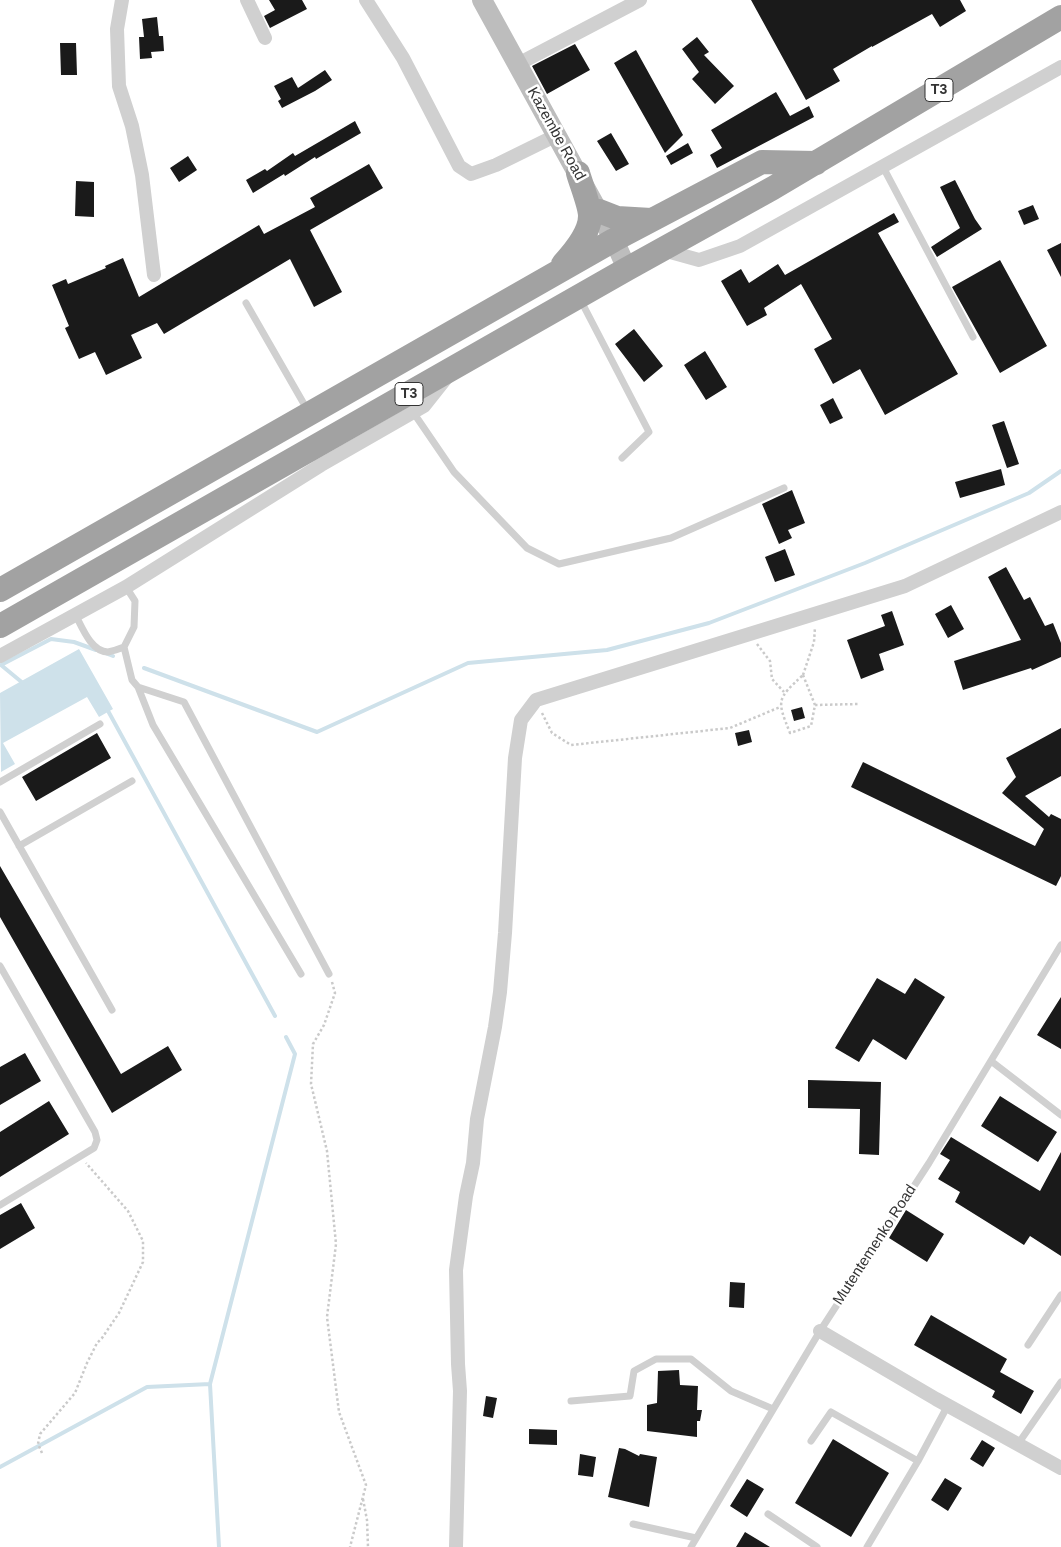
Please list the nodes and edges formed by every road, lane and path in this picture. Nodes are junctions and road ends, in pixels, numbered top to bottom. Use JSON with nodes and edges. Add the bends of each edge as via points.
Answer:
{"nodes":[{"id":1,"x":122,"y":0,"type":"edge"},
{"id":2,"x":246,"y":0,"type":"edge"},
{"id":3,"x":366,"y":0,"type":"edge"},
{"id":4,"x":482,"y":0,"type":"edge"},
{"id":5,"x":640,"y":0,"type":"edge"},
{"id":6,"x":1061,"y":17,"type":"edge"},
{"id":7,"x":265,"y":38,"type":"dead end"},
{"id":8,"x":518,"y":64,"type":"junction"},
{"id":9,"x":1061,"y":67,"type":"edge"},
{"id":10,"x":557,"y":135,"type":"junction"},
{"id":11,"x":818,"y":163,"type":"junction"},
{"id":12,"x":883,"y":167,"type":"junction"},
{"id":13,"x":578,"y":173,"type":"junction"},
{"id":14,"x":599,"y":211,"type":"junction"},
{"id":15,"x":651,"y":220,"type":"junction"},
{"id":16,"x":614,"y":240,"type":"junction"},
{"id":17,"x":663,"y":250,"type":"junction"},
{"id":18,"x":627,"y":269,"type":"junction"},
{"id":19,"x":556,"y":273,"type":"junction"},
{"id":20,"x":154,"y":275,"type":"dead end"},
{"id":21,"x":579,"y":297,"type":"junction"},
{"id":22,"x":246,"y":303,"type":"dead end"},
{"id":23,"x":973,"y":337,"type":"dead end"},
{"id":24,"x":455,"y":367,"type":"junction"},
{"id":25,"x":413,"y":412,"type":"junction"},
{"id":26,"x":309,"y":413,"type":"junction"},
{"id":27,"x":622,"y":458,"type":"dead end"},
{"id":28,"x":784,"y":488,"type":"dead end"},
{"id":29,"x":1061,"y":512,"type":"edge"},
{"id":30,"x":126,"y":586,"type":"junction"},
{"id":31,"x":0,"y":590,"type":"edge"},
{"id":32,"x":816,"y":613,"type":"junction"},
{"id":33,"x":75,"y":614,"type":"junction"},
{"id":34,"x":0,"y":626,"type":"edge"},
{"id":35,"x":750,"y":635,"type":"junction"},
{"id":36,"x":124,"y":647,"type":"junction"},
{"id":37,"x":0,"y":656,"type":"edge"},
{"id":38,"x":802,"y":675,"type":"junction"},
{"id":39,"x":138,"y":687,"type":"junction"},
{"id":40,"x":784,"y":692,"type":"junction"},
{"id":41,"x":536,"y":700,"type":"junction"},
{"id":42,"x":858,"y":704,"type":"dead end"},
{"id":43,"x":815,"y":705,"type":"junction"},
{"id":44,"x":780,"y":707,"type":"junction"},
{"id":45,"x":100,"y":724,"type":"dead end"},
{"id":46,"x":132,"y":781,"type":"dead end"},
{"id":47,"x":0,"y":782,"type":"edge"},
{"id":48,"x":0,"y":812,"type":"edge"},
{"id":49,"x":19,"y":846,"type":"junction"},
{"id":50,"x":1061,"y":945,"type":"edge"},
{"id":51,"x":0,"y":966,"type":"edge"},
{"id":52,"x":301,"y":974,"type":"dead end"},
{"id":53,"x":329,"y":974,"type":"joint"},
{"id":54,"x":112,"y":1010,"type":"dead end"},
{"id":55,"x":991,"y":1061,"type":"junction"},
{"id":56,"x":1061,"y":1115,"type":"edge"},
{"id":57,"x":81,"y":1157,"type":"junction"},
{"id":58,"x":0,"y":1205,"type":"edge"},
{"id":59,"x":1061,"y":1295,"type":"edge"},
{"id":60,"x":820,"y":1331,"type":"junction"},
{"id":61,"x":1028,"y":1344,"type":"dead end"},
{"id":62,"x":1061,"y":1382,"type":"edge"},
{"id":63,"x":571,"y":1400,"type":"dead end"},
{"id":64,"x":948,"y":1405,"type":"junction"},
{"id":65,"x":773,"y":1409,"type":"junction"},
{"id":66,"x":810,"y":1441,"type":"dead end"},
{"id":67,"x":1018,"y":1444,"type":"junction"},
{"id":68,"x":42,"y":1453,"type":"dead end"},
{"id":69,"x":918,"y":1461,"type":"junction"},
{"id":70,"x":1061,"y":1468,"type":"edge"},
{"id":71,"x":363,"y":1497,"type":"junction"},
{"id":72,"x":768,"y":1514,"type":"dead end"},
{"id":73,"x":632,"y":1524,"type":"dead end"},
{"id":74,"x":696,"y":1538,"type":"junction"},
{"id":75,"x":350,"y":1547,"type":"edge"},
{"id":76,"x":368,"y":1547,"type":"edge"},
{"id":77,"x":456,"y":1547,"type":"edge"},
{"id":78,"x":691,"y":1547,"type":"edge"},
{"id":79,"x":818,"y":1547,"type":"edge"},
{"id":80,"x":867,"y":1547,"type":"edge"}],
"edges":[{"from":1,"to":20,"type":"street","via":[[117,29],[119,86],[132,126],[142,175]]},
{"from":2,"to":7,"type":"street"},
{"from":3,"to":10,"type":"street","via":[[403,58],[459,166],[471,174]]},
{"from":4,"to":8,"type":"main road","name":"Kazembe Road"},
{"from":5,"to":8,"type":"street"},
{"from":6,"to":11,"type":"highway","number":"T3"},
{"from":8,"to":10,"type":"main road","name":"Kazembe Road"},
{"from":9,"to":12,"type":"street"},
{"from":10,"to":13,"type":"main road","name":"Kazembe Road"},
{"from":11,"to":15,"type":"highway","number":"T3","via":[[762,162]]},
{"from":11,"to":17,"type":"highway","number":"T3"},
{"from":12,"to":17,"type":"street","via":[[740,246],[700,260]]},
{"from":12,"to":23,"type":"lane"},
{"from":13,"to":14,"type":"main road","name":"Kazembe Road"},
{"from":13,"to":19,"type":"highway","via":[[590,216],[578,247]]},
{"from":14,"to":15,"type":"highway","via":[[617,218]]},
{"from":14,"to":16,"type":"main road","name":"Kazembe Road"},
{"from":15,"to":16,"type":"highway","number":"T3"},
{"from":16,"to":18,"type":"main road","name":"Kazembe Road"},
{"from":16,"to":19,"type":"highway","number":"T3"},
{"from":17,"to":18,"type":"highway","number":"T3"},
{"from":18,"to":21,"type":"highway","number":"T3"},
{"from":19,"to":26,"type":"highway","number":"T3"},
{"from":21,"to":24,"type":"highway","number":"T3"},
{"from":21,"to":27,"type":"lane","via":[[649,432]]},
{"from":22,"to":26,"type":"lane"},
{"from":24,"to":25,"type":"street","via":[[424,406]]},
{"from":24,"to":34,"type":"highway","number":"T3"},
{"from":25,"to":28,"type":"lane","via":[[454,472],[527,548],[559,564],[671,538]]},
{"from":25,"to":30,"type":"street"},
{"from":26,"to":31,"type":"highway","number":"T3"},
{"from":29,"to":32,"type":"street","via":[[905,586]]},
{"from":30,"to":33,"type":"street"},
{"from":30,"to":36,"type":"lane","via":[[135,601],[134,627]]},
{"from":32,"to":35,"type":"street"},
{"from":32,"to":38,"type":"path","via":[[814,642]]},
{"from":33,"to":36,"type":"lane","via":[[95,648],[108,652]]},
{"from":33,"to":37,"type":"street"},
{"from":35,"to":40,"type":"path","via":[[770,661],[772,679]]},
{"from":35,"to":41,"type":"street"},
{"from":36,"to":39,"type":"lane","via":[[132,680]]},
{"from":38,"to":40,"type":"path"},
{"from":38,"to":43,"type":"path"},
{"from":39,"to":52,"type":"lane","via":[[152,725]]},
{"from":39,"to":53,"type":"lane","via":[[184,702]]},
{"from":40,"to":44,"type":"path"},
{"from":41,"to":44,"type":"path","via":[[552,733],[572,745],[730,728]]},
{"from":41,"to":77,"type":"street","via":[[520,720],[514,758],[500,992],[477,1119],[456,1270],[460,1391]]},
{"from":42,"to":43,"type":"path"},
{"from":43,"to":44,"type":"path","via":[[811,726],[790,733]]},
{"from":45,"to":47,"type":"lane"},
{"from":46,"to":49,"type":"lane"},
{"from":48,"to":49,"type":"lane"},
{"from":49,"to":54,"type":"lane"},
{"from":50,"to":55,"type":"lane","name":"Mutentemenko Road"},
{"from":51,"to":57,"type":"lane","via":[[95,1132],[94,1148]]},
{"from":53,"to":71,"type":"path","via":[[336,993],[324,1026],[313,1044],[311,1084],[326,1151],[336,1244],[327,1317],[336,1389],[339,1412],[366,1485]]},
{"from":55,"to":56,"type":"lane"},
{"from":55,"to":60,"type":"lane","name":"Mutentemenko Road"},
{"from":57,"to":58,"type":"lane"},
{"from":57,"to":68,"type":"path","via":[[128,1211],[143,1241],[143,1262],[118,1313],[97,1343],[75,1393],[40,1434],[38,1444]]},
{"from":59,"to":61,"type":"lane"},
{"from":60,"to":64,"type":"street"},
{"from":60,"to":65,"type":"lane","name":"Mutentemenko Road"},
{"from":62,"to":67,"type":"lane"},
{"from":63,"to":65,"type":"lane","via":[[630,1396],[634,1371],[656,1359],[691,1359],[731,1391]]},
{"from":64,"to":67,"type":"street"},
{"from":64,"to":69,"type":"lane"},
{"from":65,"to":74,"type":"lane","name":"Mutentemenko Road"},
{"from":66,"to":69,"type":"lane","via":[[831,1412]]},
{"from":67,"to":70,"type":"street"},
{"from":69,"to":80,"type":"lane"},
{"from":71,"to":75,"type":"path"},
{"from":71,"to":76,"type":"path"},
{"from":72,"to":79,"type":"lane"},
{"from":73,"to":74,"type":"lane"},
{"from":74,"to":78,"type":"lane","name":"Mutentemenko Road"}]}
